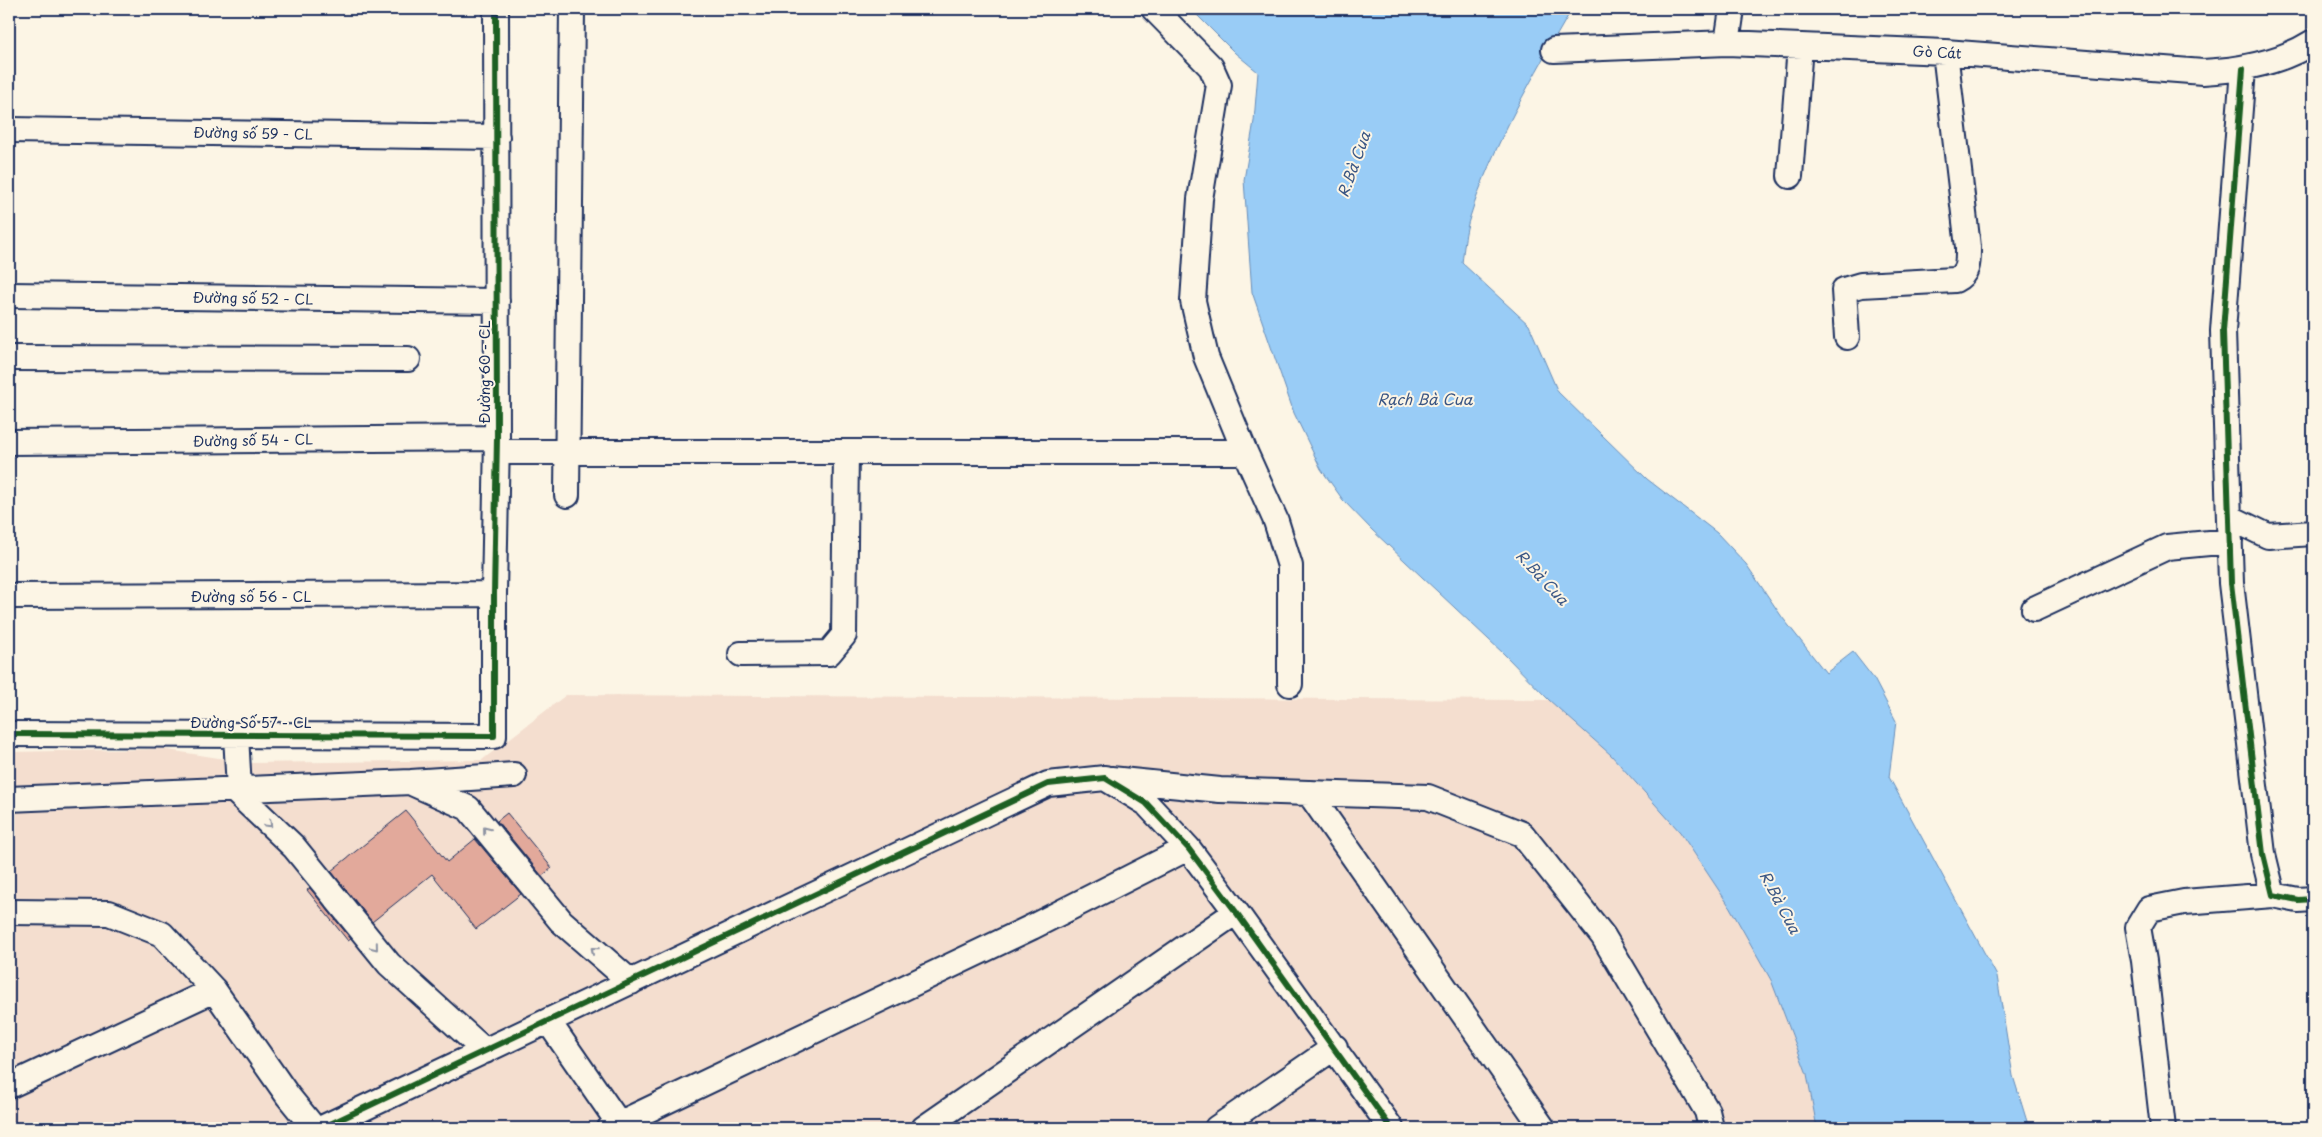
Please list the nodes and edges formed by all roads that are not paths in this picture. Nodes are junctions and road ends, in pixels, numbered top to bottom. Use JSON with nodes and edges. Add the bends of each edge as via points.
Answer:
{"nodes":[{"id":1,"x":496,"y":9,"type":"edge"},
{"id":2,"x":572,"y":9,"type":"edge"},
{"id":3,"x":1154,"y":9,"type":"edge"},
{"id":4,"x":1732,"y":9,"type":"edge"},
{"id":5,"x":2313,"y":42,"type":"edge"},
{"id":6,"x":1727,"y":43,"type":"junction"},
{"id":7,"x":1800,"y":46,"type":"junction"},
{"id":8,"x":1554,"y":50,"type":"dead end"},
{"id":9,"x":1945,"y":52,"type":"junction"},
{"id":10,"x":2244,"y":69,"type":"junction"},
{"id":11,"x":9,"y":130,"type":"edge"},
{"id":12,"x":498,"y":137,"type":"junction"},
{"id":13,"x":1790,"y":176,"type":"dead end"},
{"id":14,"x":9,"y":295,"type":"edge"},
{"id":15,"x":497,"y":301,"type":"junction"},
{"id":16,"x":1847,"y":337,"type":"dead end"},
{"id":17,"x":9,"y":358,"type":"edge"},
{"id":18,"x":408,"y":359,"type":"dead end"},
{"id":19,"x":9,"y":442,"type":"edge"},
{"id":20,"x":497,"y":445,"type":"junction"},
{"id":21,"x":568,"y":452,"type":"junction"},
{"id":22,"x":846,"y":452,"type":"junction"},
{"id":23,"x":1245,"y":452,"type":"junction"},
{"id":24,"x":568,"y":495,"type":"dead end"},
{"id":25,"x":2229,"y":517,"type":"junction"},
{"id":26,"x":2313,"y":533,"type":"edge"},
{"id":27,"x":2230,"y":541,"type":"junction"},
{"id":28,"x":494,"y":594,"type":"junction"},
{"id":29,"x":9,"y":596,"type":"edge"},
{"id":30,"x":2034,"y":609,"type":"dead end"},
{"id":31,"x":741,"y":654,"type":"dead end"},
{"id":32,"x":1290,"y":684,"type":"dead end"},
{"id":33,"x":9,"y":734,"type":"edge"},
{"id":34,"x":236,"y":734,"type":"junction"},
{"id":35,"x":494,"y":736,"type":"joint"},
{"id":36,"x":514,"y":775,"type":"dead end"},
{"id":37,"x":1105,"y":778,"type":"junction"},
{"id":38,"x":411,"y":782,"type":"junction"},
{"id":39,"x":237,"y":790,"type":"junction"},
{"id":40,"x":1308,"y":793,"type":"junction"},
{"id":41,"x":9,"y":799,"type":"edge"},
{"id":42,"x":1188,"y":848,"type":"junction"},
{"id":43,"x":2273,"y":895,"type":"junction"},
{"id":44,"x":2313,"y":899,"type":"edge"},
{"id":45,"x":9,"y":912,"type":"edge"},
{"id":46,"x":1236,"y":912,"type":"junction"},
{"id":47,"x":631,"y":982,"type":"junction"},
{"id":48,"x":214,"y":990,"type":"junction"},
{"id":49,"x":548,"y":1021,"type":"junction"},
{"id":50,"x":1335,"y":1048,"type":"junction"},
{"id":51,"x":485,"y":1051,"type":"junction"},
{"id":52,"x":9,"y":1086,"type":"edge"},
{"id":53,"x":617,"y":1126,"type":"edge"},
{"id":54,"x":314,"y":1128,"type":"edge"},
{"id":55,"x":322,"y":1128,"type":"edge"},
{"id":56,"x":924,"y":1128,"type":"edge"},
{"id":57,"x":1217,"y":1128,"type":"edge"},
{"id":58,"x":1392,"y":1128,"type":"edge"},
{"id":59,"x":1544,"y":1128,"type":"edge"},
{"id":60,"x":1710,"y":1128,"type":"edge"},
{"id":61,"x":2163,"y":1128,"type":"edge"}],
"edges":[{"from":1,"to":12,"type":"street","name":"Đường 60 - CL"},
{"from":2,"to":21,"type":"street"},
{"from":3,"to":23,"type":"street","via":[[1212,67],[1219,85],[1200,199],[1193,301],[1206,357]]},
{"from":4,"to":6,"type":"street"},
{"from":5,"to":10,"type":"street","name":"Gò Cát","via":[[2288,55]]},
{"from":6,"to":7,"type":"street","name":"Gò Cát"},
{"from":6,"to":8,"type":"street","name":"Gò Cát"},
{"from":7,"to":9,"type":"street","name":"Gò Cát"},
{"from":7,"to":13,"type":"street"},
{"from":9,"to":10,"type":"street","name":"Gò Cát","via":[[2203,72]]},
{"from":9,"to":16,"type":"street","via":[[1968,267],[1963,276],[1955,280],[1861,284],[1844,290]]},
{"from":10,"to":25,"type":"street","via":[[2223,331]]},
{"from":11,"to":12,"type":"street","name":"Đường số 59 - CL"},
{"from":12,"to":15,"type":"street","name":"Đường 60 - CL"},
{"from":14,"to":15,"type":"street","name":"Đường số 52 - CL"},
{"from":15,"to":20,"type":"street","name":"Đường 60 - CL"},
{"from":17,"to":18,"type":"street"},
{"from":19,"to":20,"type":"street","name":"Đường số 54 - CL"},
{"from":20,"to":21,"type":"street","name":"Đường số 54 - CL"},
{"from":20,"to":28,"type":"street","name":"Đường 60 - CL"},
{"from":21,"to":22,"type":"street","name":"Đường số 54 - CL"},
{"from":21,"to":24,"type":"street"},
{"from":22,"to":23,"type":"street","name":"Đường số 54 - CL"},
{"from":22,"to":31,"type":"street","via":[[844,635],[829,652]]},
{"from":23,"to":32,"type":"street","via":[[1276,521],[1290,566]]},
{"from":25,"to":26,"type":"street","via":[[2268,536]]},
{"from":25,"to":27,"type":"street"},
{"from":27,"to":30,"type":"street","via":[[2167,546]]},
{"from":27,"to":43,"type":"street","via":[[2231,583],[2263,854]]},
{"from":28,"to":29,"type":"street","name":"Đường số 56 - CL"},
{"from":28,"to":35,"type":"street","name":"Đường 60 - CL"},
{"from":33,"to":34,"type":"street","name":"Đường Số 57 - CL"},
{"from":34,"to":35,"type":"street","name":"Đường Số 57 - CL"},
{"from":34,"to":39,"type":"street"},
{"from":36,"to":38,"type":"street"},
{"from":37,"to":40,"type":"street","via":[[1220,790]]},
{"from":37,"to":42,"type":"street","via":[[1146,803]]},
{"from":37,"to":47,"type":"street","via":[[1048,784]]},
{"from":38,"to":39,"type":"street"},
{"from":47,"to":38,"type":"street","one_way":true,"via":[[561,921],[468,808]]},
{"from":39,"to":41,"type":"street"},
{"from":39,"to":51,"type":"street","one_way":true,"via":[[294,847],[389,964]]},
{"from":40,"to":59,"type":"street"},
{"from":40,"to":60,"type":"street","via":[[1428,797],[1522,834],[1603,936],[1707,1111]]},
{"from":42,"to":46,"type":"street"},
{"from":42,"to":53,"type":"street","via":[[1032,927]]},
{"from":43,"to":44,"type":"street"},
{"from":43,"to":61,"type":"street","via":[[2184,902],[2150,909],[2138,927]]},
{"from":45,"to":48,"type":"street","via":[[109,913],[162,934]]},
{"from":46,"to":50,"type":"street"},
{"from":46,"to":56,"type":"street"},
{"from":47,"to":49,"type":"street"},
{"from":48,"to":52,"type":"street"},
{"from":48,"to":54,"type":"street"},
{"from":49,"to":51,"type":"street"},
{"from":49,"to":53,"type":"street"},
{"from":50,"to":57,"type":"street"},
{"from":50,"to":58,"type":"street"},
{"from":51,"to":55,"type":"street"}]}
